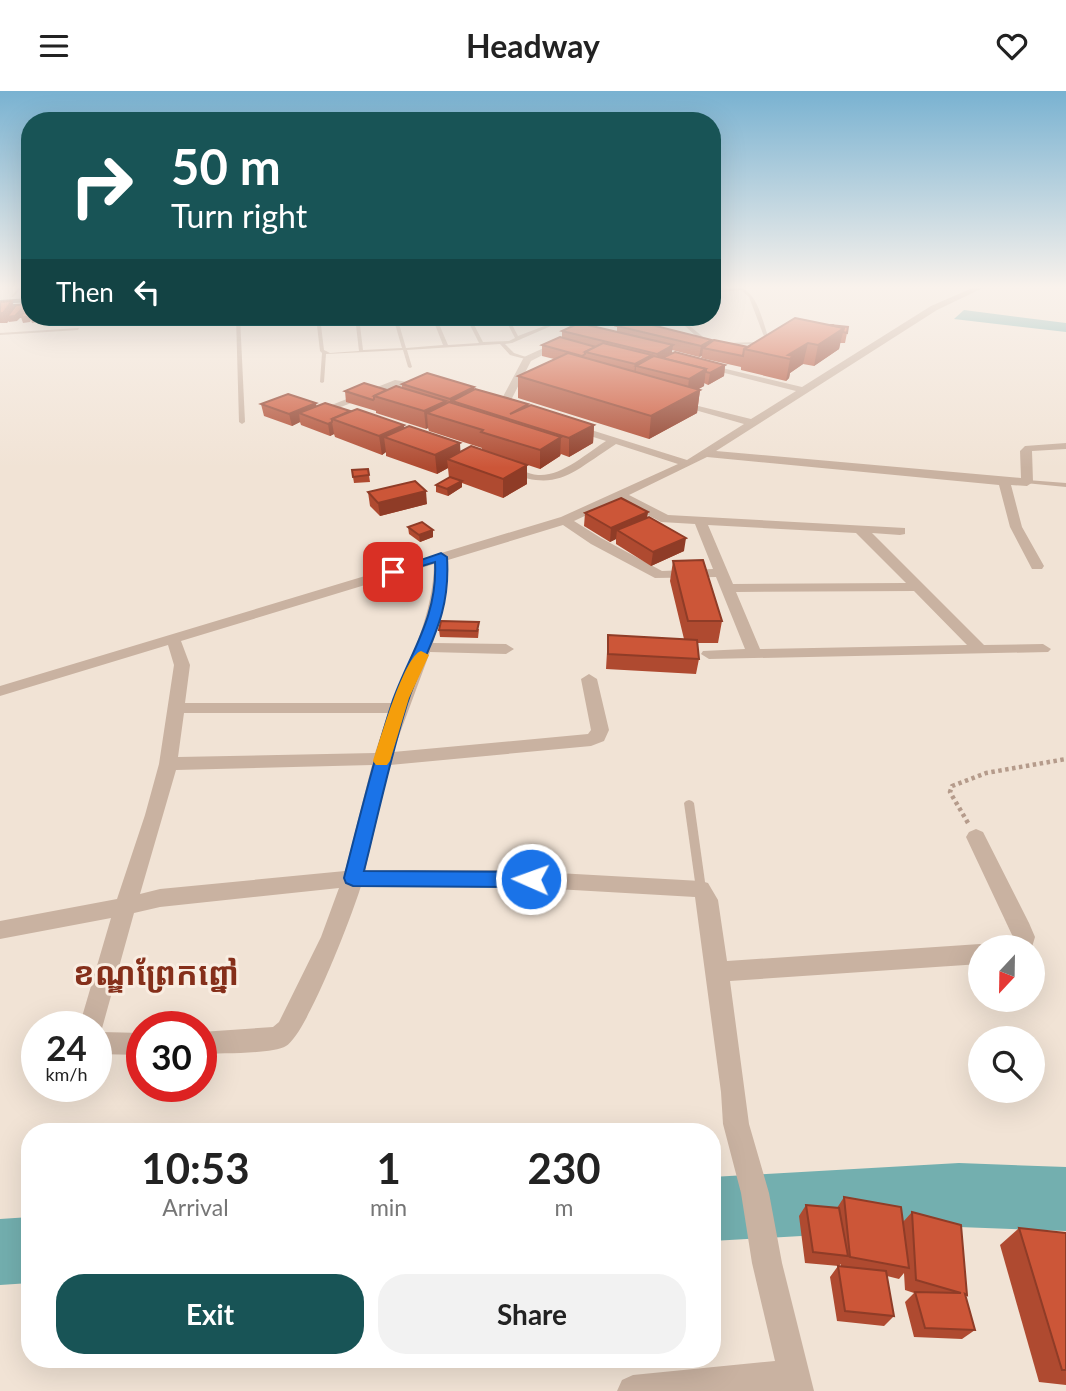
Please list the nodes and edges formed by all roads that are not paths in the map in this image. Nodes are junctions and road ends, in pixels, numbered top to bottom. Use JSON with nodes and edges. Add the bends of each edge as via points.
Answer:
{"nodes":[{"id":1,"x":239,"y":347,"type":"edge"},
{"id":2,"x":323,"y":347,"type":"edge"},
{"id":3,"x":360,"y":347,"type":"edge"},
{"id":4,"x":437,"y":347,"type":"edge"},
{"id":5,"x":505,"y":347,"type":"edge"},
{"id":6,"x":554,"y":347,"type":"edge"},
{"id":7,"x":872,"y":347,"type":"edge"},
{"id":8,"x":404,"y":349,"type":"junction"},
{"id":9,"x":324,"y":352,"type":"junction"},
{"id":10,"x":361,"y":352,"type":"junction"},
{"id":11,"x":527,"y":359,"type":"junction"},
{"id":12,"x":540,"y":363,"type":"edge"},
{"id":13,"x":697,"y":363,"type":"edge"},
{"id":14,"x":410,"y":367,"type":"dead end"},
{"id":15,"x":323,"y":383,"type":"dead end"},
{"id":16,"x":439,"y":388,"type":"edge"},
{"id":17,"x":802,"y":390,"type":"junction"},
{"id":18,"x":673,"y":400,"type":"edge"},
{"id":19,"x":515,"y":409,"type":"edge"},
{"id":20,"x":351,"y":414,"type":"edge"},
{"id":21,"x":242,"y":422,"type":"dead end"},
{"id":22,"x":752,"y":423,"type":"junction"},
{"id":23,"x":565,"y":425,"type":"edge"},
{"id":24,"x":615,"y":440,"type":"junction"},
{"id":25,"x":1066,"y":446,"type":"edge"},
{"id":26,"x":705,"y":453,"type":"junction"},
{"id":27,"x":491,"y":463,"type":"edge"},
{"id":28,"x":688,"y":464,"type":"junction"},
{"id":29,"x":1004,"y":482,"type":"junction"},
{"id":30,"x":1027,"y":482,"type":"junction"},
{"id":31,"x":1066,"y":485,"type":"edge"},
{"id":32,"x":621,"y":496,"type":"junction"},
{"id":33,"x":666,"y":519,"type":"junction"},
{"id":34,"x":565,"y":520,"type":"junction"},
{"id":35,"x":700,"y":521,"type":"junction"},
{"id":36,"x":860,"y":529,"type":"junction"},
{"id":37,"x":900,"y":531,"type":"dead end"},
{"id":38,"x":711,"y":546,"type":"junction"},
{"id":39,"x":441,"y":557,"type":"junction"},
{"id":40,"x":1037,"y":566,"type":"dead end"},
{"id":41,"x":721,"y":573,"type":"junction"},
{"id":42,"x":917,"y":587,"type":"junction"},
{"id":43,"x":728,"y":588,"type":"junction"},
{"id":44,"x":173,"y":639,"type":"junction"},
{"id":45,"x":425,"y":647,"type":"junction"},
{"id":46,"x":506,"y":649,"type":"dead end"},
{"id":47,"x":1043,"y":649,"type":"dead end"},
{"id":48,"x":980,"y":650,"type":"junction"},
{"id":49,"x":754,"y":653,"type":"junction"},
{"id":50,"x":709,"y":654,"type":"dead end"},
{"id":51,"x":589,"y":679,"type":"dead end"},
{"id":52,"x":0,"y":691,"type":"edge"},
{"id":53,"x":177,"y":708,"type":"junction"},
{"id":54,"x":398,"y":708,"type":"junction"},
{"id":55,"x":382,"y":759,"type":"junction"},
{"id":56,"x":168,"y":764,"type":"junction"},
{"id":57,"x":690,"y":803,"type":"dead end"},
{"id":58,"x":976,"y":837,"type":"road end"},
{"id":59,"x":353,"y":878,"type":"junction"},
{"id":60,"x":701,"y":890,"type":"junction"},
{"id":61,"x":125,"y":907,"type":"junction"},
{"id":62,"x":0,"y":930,"type":"edge"},
{"id":63,"x":1023,"y":935,"type":"edge"},
{"id":64,"x":968,"y":955,"type":"edge"},
{"id":65,"x":716,"y":972,"type":"junction"},
{"id":66,"x":96,"y":1011,"type":"edge"},
{"id":67,"x":217,"y":1042,"type":"edge"},
{"id":68,"x":795,"y":1383,"type":"edge"},
{"id":69,"x":633,"y":1391,"type":"edge"}],
"edges":[{"from":1,"to":21,"type":"lane"},
{"from":2,"to":9,"type":"lane"},
{"from":3,"to":10,"type":"lane"},
{"from":4,"to":8,"type":"lane"},
{"from":5,"to":11,"type":"lane"},
{"from":6,"to":11,"type":"street"},
{"from":7,"to":17,"type":"street"},
{"from":8,"to":10,"type":"lane"},
{"from":8,"to":14,"type":"lane"},
{"from":9,"to":10,"type":"lane"},
{"from":9,"to":15,"type":"lane"},
{"from":11,"to":12,"type":"street"},
{"from":11,"to":19,"type":"street","via":[[497,404]]},
{"from":13,"to":17,"type":"street"},
{"from":16,"to":20,"type":"street","via":[[396,383],[335,404]]},
{"from":17,"to":22,"type":"street"},
{"from":18,"to":22,"type":"street"},
{"from":22,"to":26,"type":"street"},
{"from":23,"to":24,"type":"street"},
{"from":24,"to":27,"type":"street","via":[[555,477],[529,477]]},
{"from":24,"to":28,"type":"street"},
{"from":25,"to":30,"type":"street","via":[[1026,451]]},
{"from":26,"to":28,"type":"street"},
{"from":26,"to":29,"type":"street"},
{"from":28,"to":32,"type":"street"},
{"from":29,"to":30,"type":"street"},
{"from":29,"to":40,"type":"street","via":[[1016,527]]},
{"from":30,"to":31,"type":"lane"},
{"from":32,"to":33,"type":"street"},
{"from":32,"to":34,"type":"street"},
{"from":33,"to":35,"type":"street"},
{"from":33,"to":38,"type":"street"},
{"from":34,"to":39,"type":"street"},
{"from":34,"to":41,"type":"street","via":[[660,575]]},
{"from":35,"to":36,"type":"street"},
{"from":35,"to":38,"type":"street"},
{"from":36,"to":37,"type":"street"},
{"from":36,"to":42,"type":"street"},
{"from":38,"to":41,"type":"street"},
{"from":39,"to":44,"type":"street"},
{"from":39,"to":45,"type":"street","via":[[443,582]]},
{"from":41,"to":43,"type":"street"},
{"from":42,"to":43,"type":"street"},
{"from":42,"to":48,"type":"street"},
{"from":43,"to":49,"type":"street"},
{"from":44,"to":52,"type":"street"},
{"from":44,"to":53,"type":"street","via":[[182,665]]},
{"from":45,"to":46,"type":"street"},
{"from":45,"to":54,"type":"street"},
{"from":47,"to":48,"type":"street"},
{"from":48,"to":49,"type":"street"},
{"from":49,"to":50,"type":"street"},
{"from":51,"to":55,"type":"street","via":[[600,730],[591,740]]},
{"from":53,"to":54,"type":"street"},
{"from":53,"to":56,"type":"street"},
{"from":54,"to":55,"type":"street"},
{"from":55,"to":56,"type":"street"},
{"from":55,"to":59,"type":"street"},
{"from":56,"to":61,"type":"street"},
{"from":57,"to":60,"type":"lane"},
{"from":58,"to":63,"type":"street"},
{"from":59,"to":60,"type":"street","via":[[505,878]]},
{"from":59,"to":61,"type":"street","via":[[160,898]]},
{"from":59,"to":67,"type":"street","via":[[328,949],[285,1034]]},
{"from":60,"to":65,"type":"street","via":[[707,900]]},
{"from":61,"to":62,"type":"street"},
{"from":61,"to":66,"type":"street"},
{"from":64,"to":65,"type":"street"},
{"from":65,"to":68,"type":"street","via":[[736,1123]]},
{"from":68,"to":69,"type":"street"}]}
